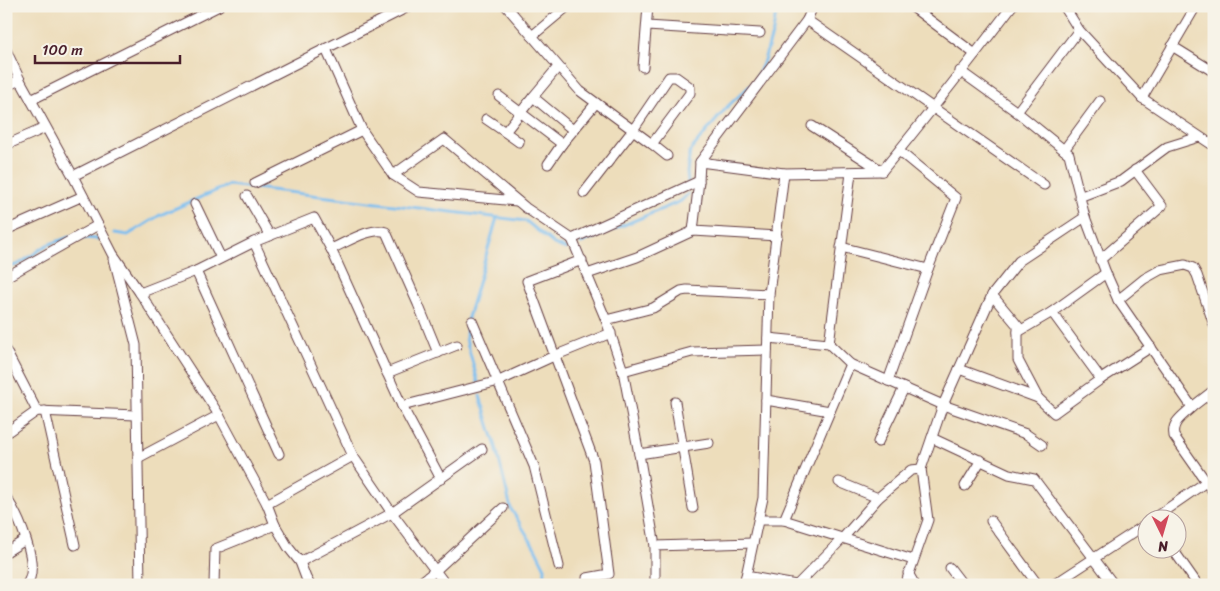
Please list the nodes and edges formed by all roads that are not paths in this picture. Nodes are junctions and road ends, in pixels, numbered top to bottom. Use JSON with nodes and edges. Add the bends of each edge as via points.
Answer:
{"nodes":[{"id":1,"x":219,"y":6,"type":"edge"},
{"id":2,"x":410,"y":6,"type":"edge"},
{"id":3,"x":506,"y":6,"type":"edge"},
{"id":4,"x":568,"y":6,"type":"edge"},
{"id":5,"x":648,"y":6,"type":"edge"},
{"id":6,"x":813,"y":6,"type":"edge"},
{"id":7,"x":911,"y":6,"type":"edge"},
{"id":8,"x":1012,"y":6,"type":"edge"},
{"id":9,"x":1064,"y":6,"type":"edge"},
{"id":10,"x":1196,"y":6,"type":"edge"},
{"id":11,"x":807,"y":20,"type":"junction"},
{"id":12,"x":647,"y":26,"type":"junction"},
{"id":13,"x":1079,"y":30,"type":"junction"},
{"id":14,"x":760,"y":32,"type":"dead end"},
{"id":15,"x":532,"y":36,"type":"junction"},
{"id":16,"x":1172,"y":46,"type":"junction"},
{"id":17,"x":326,"y":48,"type":"junction"},
{"id":18,"x":6,"y":50,"type":"edge"},
{"id":19,"x":975,"y":54,"type":"junction"},
{"id":20,"x":558,"y":67,"type":"junction"},
{"id":21,"x":643,"y":67,"type":"dead end"},
{"id":22,"x":960,"y":71,"type":"junction"},
{"id":23,"x":1214,"y":72,"type":"edge"},
{"id":24,"x":20,"y":80,"type":"junction"},
{"id":25,"x":6,"y":86,"type":"edge"},
{"id":26,"x":499,"y":96,"type":"dead end"},
{"id":27,"x":532,"y":97,"type":"junction"},
{"id":28,"x":1142,"y":98,"type":"junction"},
{"id":29,"x":31,"y":100,"type":"junction"},
{"id":30,"x":1100,"y":101,"type":"dead end"},
{"id":31,"x":596,"y":103,"type":"junction"},
{"id":32,"x":934,"y":109,"type":"junction"},
{"id":33,"x":520,"y":112,"type":"junction"},
{"id":34,"x":1017,"y":112,"type":"junction"},
{"id":35,"x":486,"y":119,"type":"dead end"},
{"id":36,"x":812,"y":126,"type":"dead end"},
{"id":37,"x":45,"y":128,"type":"junction"},
{"id":38,"x":362,"y":130,"type":"junction"},
{"id":39,"x":574,"y":130,"type":"junction"},
{"id":40,"x":633,"y":130,"type":"junction"},
{"id":41,"x":505,"y":132,"type":"junction"},
{"id":42,"x":1199,"y":136,"type":"junction"},
{"id":43,"x":519,"y":142,"type":"dead end"},
{"id":44,"x":562,"y":144,"type":"junction"},
{"id":45,"x":652,"y":144,"type":"junction"},
{"id":46,"x":6,"y":145,"type":"edge"},
{"id":47,"x":1214,"y":146,"type":"edge"},
{"id":48,"x":1064,"y":150,"type":"junction"},
{"id":49,"x":899,"y":151,"type":"junction"},
{"id":50,"x":667,"y":156,"type":"dead end"},
{"id":51,"x":700,"y":162,"type":"junction"},
{"id":52,"x":548,"y":164,"type":"dead end"},
{"id":53,"x":1134,"y":170,"type":"junction"},
{"id":54,"x":882,"y":171,"type":"junction"},
{"id":55,"x":851,"y":173,"type":"junction"},
{"id":56,"x":784,"y":174,"type":"junction"},
{"id":57,"x":393,"y":175,"type":"junction"},
{"id":58,"x":73,"y":176,"type":"junction"},
{"id":59,"x":700,"y":181,"type":"junction"},
{"id":60,"x":254,"y":183,"type":"dead end"},
{"id":61,"x":1044,"y":185,"type":"dead end"},
{"id":62,"x":584,"y":193,"type":"dead end"},
{"id":63,"x":83,"y":196,"type":"junction"},
{"id":64,"x":247,"y":196,"type":"dead end"},
{"id":65,"x":1079,"y":197,"type":"junction"},
{"id":66,"x":517,"y":201,"type":"junction"},
{"id":67,"x":194,"y":204,"type":"dead end"},
{"id":68,"x":1085,"y":217,"type":"junction"},
{"id":69,"x":98,"y":225,"type":"junction"},
{"id":70,"x":6,"y":230,"type":"edge"},
{"id":71,"x":693,"y":231,"type":"junction"},
{"id":72,"x":270,"y":236,"type":"junction"},
{"id":73,"x":776,"y":236,"type":"junction"},
{"id":74,"x":572,"y":239,"type":"junction"},
{"id":75,"x":254,"y":242,"type":"junction"},
{"id":76,"x":841,"y":247,"type":"junction"},
{"id":77,"x":331,"y":249,"type":"junction"},
{"id":78,"x":113,"y":254,"type":"junction"},
{"id":79,"x":221,"y":258,"type":"junction"},
{"id":80,"x":582,"y":260,"type":"junction"},
{"id":81,"x":1100,"y":260,"type":"junction"},
{"id":82,"x":928,"y":269,"type":"junction"},
{"id":83,"x":196,"y":271,"type":"junction"},
{"id":84,"x":587,"y":274,"type":"junction"},
{"id":85,"x":1106,"y":274,"type":"junction"},
{"id":86,"x":6,"y":277,"type":"edge"},
{"id":87,"x":140,"y":293,"type":"junction"},
{"id":88,"x":770,"y":294,"type":"junction"},
{"id":89,"x":992,"y":295,"type":"junction"},
{"id":90,"x":1118,"y":300,"type":"junction"},
{"id":91,"x":1052,"y":312,"type":"junction"},
{"id":92,"x":606,"y":320,"type":"junction"},
{"id":93,"x":472,"y":321,"type":"dead end"},
{"id":94,"x":1214,"y":324,"type":"edge"},
{"id":95,"x":1018,"y":332,"type":"junction"},
{"id":96,"x":611,"y":333,"type":"junction"},
{"id":97,"x":768,"y":338,"type":"junction"},
{"id":98,"x":829,"y":344,"type":"junction"},
{"id":99,"x":457,"y":345,"type":"dead end"},
{"id":100,"x":1151,"y":347,"type":"junction"},
{"id":101,"x":767,"y":350,"type":"junction"},
{"id":102,"x":6,"y":351,"type":"edge"},
{"id":103,"x":438,"y":353,"type":"junction"},
{"id":104,"x":554,"y":356,"type":"junction"},
{"id":105,"x":850,"y":364,"type":"junction"},
{"id":106,"x":959,"y":369,"type":"junction"},
{"id":107,"x":623,"y":371,"type":"junction"},
{"id":108,"x":387,"y":373,"type":"junction"},
{"id":109,"x":1101,"y":379,"type":"junction"},
{"id":110,"x":499,"y":381,"type":"junction"},
{"id":111,"x":888,"y":381,"type":"junction"},
{"id":112,"x":904,"y":388,"type":"junction"},
{"id":113,"x":1214,"y":390,"type":"edge"},
{"id":114,"x":1038,"y":398,"type":"junction"},
{"id":115,"x":766,"y":400,"type":"junction"},
{"id":116,"x":674,"y":402,"type":"dead end"},
{"id":117,"x":402,"y":406,"type":"junction"},
{"id":118,"x":943,"y":406,"type":"junction"},
{"id":119,"x":1192,"y":407,"type":"junction"},
{"id":120,"x":41,"y":411,"type":"junction"},
{"id":121,"x":830,"y":411,"type":"junction"},
{"id":122,"x":136,"y":415,"type":"junction"},
{"id":123,"x":219,"y":415,"type":"junction"},
{"id":124,"x":6,"y":433,"type":"edge"},
{"id":125,"x":932,"y":438,"type":"junction"},
{"id":126,"x":878,"y":442,"type":"dead end"},
{"id":127,"x":709,"y":443,"type":"dead end"},
{"id":128,"x":1042,"y":445,"type":"dead end"},
{"id":129,"x":683,"y":447,"type":"junction"},
{"id":130,"x":482,"y":448,"type":"dead end"},
{"id":131,"x":279,"y":454,"type":"dead end"},
{"id":132,"x":639,"y":454,"type":"junction"},
{"id":133,"x":353,"y":456,"type":"junction"},
{"id":134,"x":138,"y":458,"type":"junction"},
{"id":135,"x":981,"y":460,"type":"junction"},
{"id":136,"x":921,"y":469,"type":"junction"},
{"id":137,"x":441,"y":479,"type":"junction"},
{"id":138,"x":839,"y":482,"type":"dead end"},
{"id":139,"x":1206,"y":482,"type":"junction"},
{"id":140,"x":965,"y":486,"type":"dead end"},
{"id":141,"x":1214,"y":493,"type":"edge"},
{"id":142,"x":6,"y":498,"type":"edge"},
{"id":143,"x":878,"y":498,"type":"junction"},
{"id":144,"x":267,"y":504,"type":"junction"},
{"id":145,"x":503,"y":508,"type":"dead end"},
{"id":146,"x":693,"y":508,"type":"dead end"},
{"id":147,"x":1168,"y":508,"type":"edge"},
{"id":148,"x":392,"y":513,"type":"junction"},
{"id":149,"x":759,"y":520,"type":"junction"},
{"id":150,"x":784,"y":520,"type":"junction"},
{"id":151,"x":991,"y":522,"type":"dead end"},
{"id":152,"x":275,"y":525,"type":"junction"},
{"id":153,"x":1138,"y":529,"type":"edge"},
{"id":154,"x":842,"y":539,"type":"junction"},
{"id":155,"x":25,"y":540,"type":"junction"},
{"id":156,"x":753,"y":543,"type":"junction"},
{"id":157,"x":75,"y":545,"type":"dead end"},
{"id":158,"x":655,"y":546,"type":"junction"},
{"id":159,"x":6,"y":552,"type":"edge"},
{"id":160,"x":1095,"y":557,"type":"junction"},
{"id":161,"x":1179,"y":558,"type":"edge"},
{"id":162,"x":913,"y":560,"type":"junction"},
{"id":163,"x":300,"y":562,"type":"junction"},
{"id":164,"x":559,"y":566,"type":"dead end"},
{"id":165,"x":950,"y":568,"type":"dead end"},
{"id":166,"x":435,"y":571,"type":"junction"},
{"id":167,"x":908,"y":572,"type":"junction"},
{"id":168,"x":745,"y":580,"type":"edge"},
{"id":169,"x":306,"y":582,"type":"edge"},
{"id":170,"x":26,"y":585,"type":"edge"},
{"id":171,"x":140,"y":585,"type":"edge"},
{"id":172,"x":214,"y":585,"type":"edge"},
{"id":173,"x":417,"y":585,"type":"edge"},
{"id":174,"x":446,"y":585,"type":"edge"},
{"id":175,"x":587,"y":585,"type":"edge"},
{"id":176,"x":655,"y":585,"type":"edge"},
{"id":177,"x":797,"y":585,"type":"edge"},
{"id":178,"x":905,"y":585,"type":"edge"},
{"id":179,"x":915,"y":585,"type":"edge"},
{"id":180,"x":963,"y":585,"type":"edge"},
{"id":181,"x":1038,"y":585,"type":"edge"},
{"id":182,"x":1053,"y":585,"type":"edge"},
{"id":183,"x":1114,"y":585,"type":"edge"},
{"id":184,"x":1198,"y":585,"type":"edge"}],
"edges":[{"from":1,"to":29,"type":"street"},
{"from":2,"to":17,"type":"street"},
{"from":3,"to":15,"type":"street"},
{"from":4,"to":15,"type":"street"},
{"from":5,"to":12,"type":"street"},
{"from":6,"to":11,"type":"street"},
{"from":7,"to":19,"type":"street"},
{"from":8,"to":19,"type":"street"},
{"from":9,"to":13,"type":"street"},
{"from":10,"to":16,"type":"street"},
{"from":11,"to":32,"type":"street"},
{"from":11,"to":51,"type":"street"},
{"from":12,"to":14,"type":"street"},
{"from":12,"to":21,"type":"street"},
{"from":13,"to":28,"type":"street"},
{"from":13,"to":34,"type":"street"},
{"from":15,"to":20,"type":"street"},
{"from":16,"to":23,"type":"street"},
{"from":16,"to":28,"type":"street"},
{"from":17,"to":38,"type":"street"},
{"from":17,"to":58,"type":"street"},
{"from":18,"to":24,"type":"street"},
{"from":19,"to":22,"type":"street"},
{"from":20,"to":27,"type":"street"},
{"from":20,"to":31,"type":"street"},
{"from":22,"to":32,"type":"street"},
{"from":22,"to":34,"type":"street"},
{"from":24,"to":25,"type":"street"},
{"from":24,"to":29,"type":"street"},
{"from":26,"to":33,"type":"street"},
{"from":27,"to":33,"type":"street"},
{"from":27,"to":39,"type":"street"},
{"from":28,"to":42,"type":"street"},
{"from":29,"to":37,"type":"street"},
{"from":30,"to":48,"type":"street"},
{"from":31,"to":39,"type":"street"},
{"from":31,"to":40,"type":"street"},
{"from":32,"to":49,"type":"street"},
{"from":32,"to":61,"type":"street"},
{"from":33,"to":41,"type":"street"},
{"from":33,"to":44,"type":"street"},
{"from":34,"to":48,"type":"street"},
{"from":35,"to":41,"type":"street"},
{"from":36,"to":54,"type":"street"},
{"from":37,"to":46,"type":"street"},
{"from":37,"to":58,"type":"street"},
{"from":38,"to":57,"type":"street"},
{"from":38,"to":60,"type":"street"},
{"from":39,"to":44,"type":"street"},
{"from":40,"to":45,"type":"street"},
{"from":40,"to":45,"type":"street","via":[[669,77],[676,77],[690,87],[690,94]]},
{"from":40,"to":62,"type":"street"},
{"from":41,"to":43,"type":"street"},
{"from":42,"to":47,"type":"street"},
{"from":42,"to":53,"type":"street","via":[[1163,150]]},
{"from":44,"to":52,"type":"street"},
{"from":45,"to":50,"type":"street"},
{"from":48,"to":65,"type":"street","via":[[1069,154]]},
{"from":49,"to":54,"type":"street"},
{"from":49,"to":82,"type":"street","via":[[956,198]]},
{"from":51,"to":56,"type":"street"},
{"from":51,"to":59,"type":"street"},
{"from":53,"to":65,"type":"street","via":[[1121,181]]},
{"from":53,"to":81,"type":"street","via":[[1162,206]]},
{"from":54,"to":55,"type":"street"},
{"from":55,"to":56,"type":"street"},
{"from":55,"to":76,"type":"street"},
{"from":56,"to":73,"type":"street"},
{"from":57,"to":66,"type":"street","via":[[419,192]]},
{"from":57,"to":66,"type":"street","via":[[444,139]]},
{"from":58,"to":63,"type":"street"},
{"from":59,"to":71,"type":"street"},
{"from":59,"to":74,"type":"street"},
{"from":63,"to":69,"type":"street"},
{"from":63,"to":70,"type":"street"},
{"from":64,"to":72,"type":"street"},
{"from":65,"to":68,"type":"street"},
{"from":66,"to":74,"type":"street"},
{"from":67,"to":79,"type":"street"},
{"from":68,"to":81,"type":"street"},
{"from":68,"to":89,"type":"street","via":[[1019,261]]},
{"from":69,"to":78,"type":"street"},
{"from":69,"to":86,"type":"street"},
{"from":71,"to":73,"type":"street"},
{"from":71,"to":84,"type":"street","via":[[640,256]]},
{"from":72,"to":75,"type":"street"},
{"from":72,"to":77,"type":"street","via":[[314,218]]},
{"from":73,"to":88,"type":"street"},
{"from":74,"to":80,"type":"street"},
{"from":75,"to":79,"type":"street"},
{"from":75,"to":133,"type":"street"},
{"from":76,"to":82,"type":"street"},
{"from":76,"to":98,"type":"street"},
{"from":77,"to":103,"type":"street","via":[[370,232],[386,232]]},
{"from":77,"to":108,"type":"street"},
{"from":78,"to":87,"type":"street"},
{"from":78,"to":122,"type":"street","via":[[136,344]]},
{"from":79,"to":83,"type":"street"},
{"from":80,"to":84,"type":"street"},
{"from":80,"to":104,"type":"street","via":[[527,280]]},
{"from":81,"to":85,"type":"street"},
{"from":82,"to":111,"type":"street"},
{"from":83,"to":87,"type":"street"},
{"from":83,"to":131,"type":"street"},
{"from":84,"to":92,"type":"street"},
{"from":85,"to":90,"type":"street"},
{"from":85,"to":91,"type":"street"},
{"from":87,"to":123,"type":"street"},
{"from":88,"to":92,"type":"street","via":[[687,290],[653,308]]},
{"from":88,"to":97,"type":"street"},
{"from":89,"to":95,"type":"street","via":[[1018,326]]},
{"from":89,"to":106,"type":"street"},
{"from":90,"to":94,"type":"street","via":[[1160,270],[1185,265],[1193,268],[1197,275]]},
{"from":90,"to":100,"type":"street"},
{"from":91,"to":95,"type":"street"},
{"from":91,"to":109,"type":"street"},
{"from":92,"to":96,"type":"street"},
{"from":93,"to":110,"type":"street"},
{"from":95,"to":114,"type":"street","via":[[1018,360]]},
{"from":96,"to":104,"type":"street"},
{"from":96,"to":107,"type":"street"},
{"from":97,"to":98,"type":"street"},
{"from":97,"to":101,"type":"street"},
{"from":98,"to":105,"type":"street"},
{"from":99,"to":103,"type":"street"},
{"from":100,"to":109,"type":"street"},
{"from":100,"to":119,"type":"street"},
{"from":101,"to":107,"type":"street","via":[[689,353]]},
{"from":101,"to":115,"type":"street"},
{"from":102,"to":120,"type":"street"},
{"from":103,"to":108,"type":"street"},
{"from":104,"to":110,"type":"street"},
{"from":104,"to":175,"type":"street","via":[[594,461],[609,574],[587,578]]},
{"from":105,"to":111,"type":"street"},
{"from":105,"to":121,"type":"street"},
{"from":106,"to":114,"type":"street"},
{"from":106,"to":118,"type":"street"},
{"from":107,"to":132,"type":"street"},
{"from":108,"to":117,"type":"street"},
{"from":109,"to":114,"type":"street","via":[[1054,413]]},
{"from":110,"to":117,"type":"street"},
{"from":110,"to":164,"type":"street","via":[[534,466]]},
{"from":111,"to":112,"type":"street"},
{"from":112,"to":118,"type":"street"},
{"from":112,"to":126,"type":"street"},
{"from":113,"to":119,"type":"street"},
{"from":115,"to":121,"type":"street"},
{"from":115,"to":149,"type":"street","via":[[763,498]]},
{"from":116,"to":129,"type":"street"},
{"from":117,"to":137,"type":"street"},
{"from":118,"to":125,"type":"street"},
{"from":118,"to":128,"type":"street","via":[[1026,434]]},
{"from":119,"to":139,"type":"street","via":[[1175,422],[1174,436]]},
{"from":120,"to":122,"type":"street"},
{"from":120,"to":124,"type":"street"},
{"from":120,"to":157,"type":"street"},
{"from":121,"to":150,"type":"street"},
{"from":122,"to":134,"type":"street"},
{"from":123,"to":134,"type":"street"},
{"from":123,"to":144,"type":"street"},
{"from":125,"to":135,"type":"street"},
{"from":125,"to":136,"type":"street"},
{"from":127,"to":129,"type":"street"},
{"from":129,"to":132,"type":"street"},
{"from":129,"to":146,"type":"street"},
{"from":130,"to":137,"type":"street"},
{"from":132,"to":158,"type":"street"},
{"from":133,"to":144,"type":"street"},
{"from":133,"to":148,"type":"street"},
{"from":134,"to":171,"type":"street"},
{"from":135,"to":140,"type":"street"},
{"from":135,"to":160,"type":"street","via":[[1009,474],[1034,478]]},
{"from":136,"to":143,"type":"street","via":[[911,470]]},
{"from":136,"to":162,"type":"street","via":[[928,520]]},
{"from":137,"to":148,"type":"street"},
{"from":138,"to":143,"type":"street"},
{"from":139,"to":141,"type":"street"},
{"from":139,"to":147,"type":"street"},
{"from":142,"to":155,"type":"street","via":[[18,516]]},
{"from":143,"to":154,"type":"street"},
{"from":144,"to":152,"type":"street"},
{"from":145,"to":166,"type":"street"},
{"from":148,"to":163,"type":"street"},
{"from":148,"to":166,"type":"street"},
{"from":149,"to":150,"type":"street"},
{"from":149,"to":156,"type":"street"},
{"from":150,"to":154,"type":"street"},
{"from":151,"to":181,"type":"street"},
{"from":152,"to":163,"type":"street"},
{"from":152,"to":172,"type":"street","via":[[215,549]]},
{"from":153,"to":160,"type":"street"},
{"from":154,"to":162,"type":"street"},
{"from":154,"to":177,"type":"street"},
{"from":155,"to":159,"type":"street"},
{"from":155,"to":170,"type":"street","via":[[32,561],[31,579]]},
{"from":156,"to":158,"type":"street"},
{"from":156,"to":168,"type":"street"},
{"from":158,"to":176,"type":"street"},
{"from":160,"to":182,"type":"street"},
{"from":160,"to":183,"type":"street"},
{"from":161,"to":184,"type":"street"},
{"from":162,"to":167,"type":"street"},
{"from":163,"to":169,"type":"street"},
{"from":165,"to":180,"type":"street"},
{"from":166,"to":173,"type":"street"},
{"from":166,"to":174,"type":"street"},
{"from":167,"to":178,"type":"street"},
{"from":167,"to":179,"type":"street"},
{"from":168,"to":177,"type":"street"}]}
